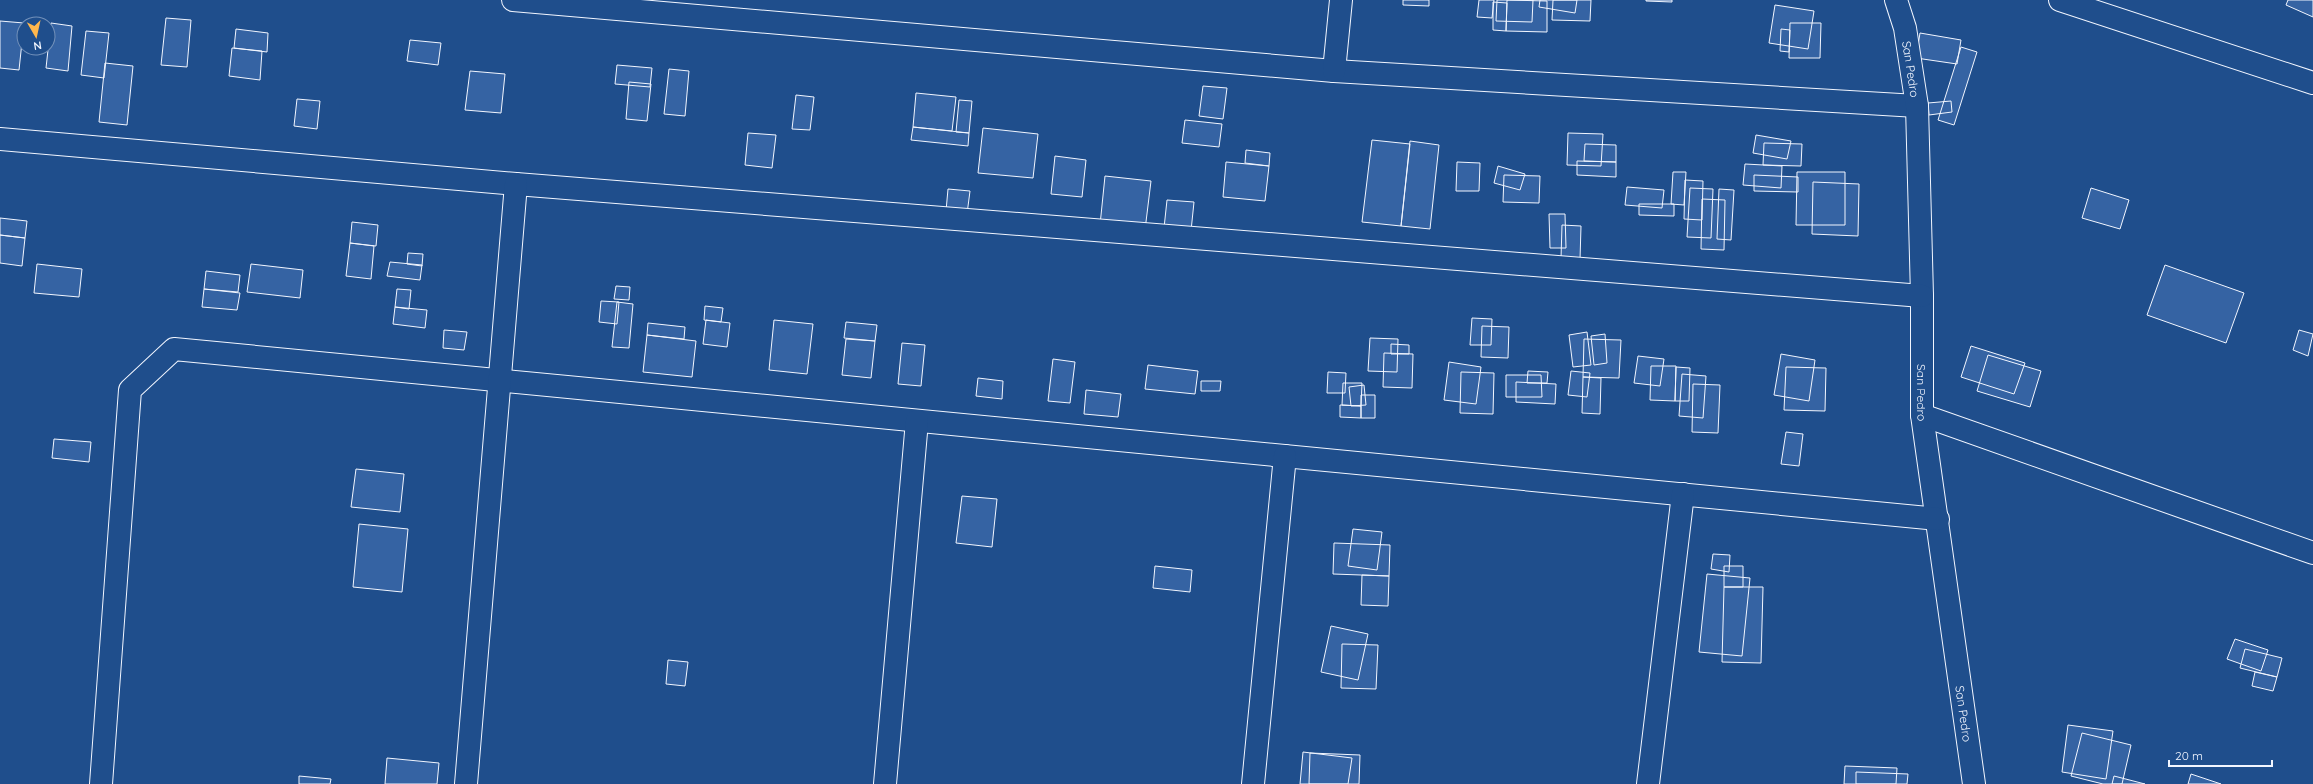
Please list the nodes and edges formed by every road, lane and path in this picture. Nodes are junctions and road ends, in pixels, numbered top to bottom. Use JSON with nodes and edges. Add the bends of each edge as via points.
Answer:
{"nodes":[{"id":1,"x":513,"y":0,"type":"edge"},
{"id":2,"x":1341,"y":0,"type":"edge"},
{"id":3,"x":1896,"y":0,"type":"edge"},
{"id":4,"x":2060,"y":0,"type":"edge"},
{"id":5,"x":535,"y":1,"type":"edge"},
{"id":6,"x":1334,"y":70,"type":"junction"},
{"id":7,"x":2313,"y":83,"type":"edge"},
{"id":8,"x":1916,"y":106,"type":"junction"},
{"id":9,"x":0,"y":139,"type":"edge"},
{"id":10,"x":516,"y":184,"type":"junction"},
{"id":11,"x":1922,"y":296,"type":"junction"},
{"id":12,"x":500,"y":381,"type":"junction"},
{"id":13,"x":1922,"y":415,"type":"junction"},
{"id":14,"x":917,"y":421,"type":"junction"},
{"id":15,"x":1285,"y":456,"type":"junction"},
{"id":16,"x":1683,"y":494,"type":"junction"},
{"id":17,"x":1938,"y":519,"type":"junction"},
{"id":18,"x":2313,"y":553,"type":"edge"},
{"id":19,"x":101,"y":784,"type":"edge"},
{"id":20,"x":466,"y":784,"type":"edge"},
{"id":21,"x":884,"y":784,"type":"edge"},
{"id":22,"x":1254,"y":784,"type":"edge"},
{"id":23,"x":1648,"y":784,"type":"edge"},
{"id":24,"x":1974,"y":784,"type":"edge"}],
"edges":[{"from":1,"to":5,"type":"street"},
{"from":2,"to":6,"type":"street"},
{"from":3,"to":8,"type":"street","name":"San Pedro","via":[[1905,28]]},
{"from":4,"to":7,"type":"street"},
{"from":5,"to":6,"type":"street"},
{"from":6,"to":8,"type":"street"},
{"from":8,"to":11,"type":"street","name":"San Pedro"},
{"from":9,"to":10,"type":"street"},
{"from":10,"to":11,"type":"street"},
{"from":10,"to":12,"type":"street"},
{"from":11,"to":13,"type":"street","name":"San Pedro"},
{"from":12,"to":14,"type":"street"},
{"from":12,"to":19,"type":"street","via":[[174,349],[130,390]]},
{"from":12,"to":20,"type":"street"},
{"from":13,"to":17,"type":"street","name":"San Pedro"},
{"from":13,"to":18,"type":"street"},
{"from":14,"to":15,"type":"street"},
{"from":14,"to":21,"type":"street"},
{"from":15,"to":16,"type":"street"},
{"from":15,"to":22,"type":"street"},
{"from":16,"to":17,"type":"street"},
{"from":16,"to":23,"type":"street"},
{"from":17,"to":24,"type":"street","name":"San Pedro"}]}
